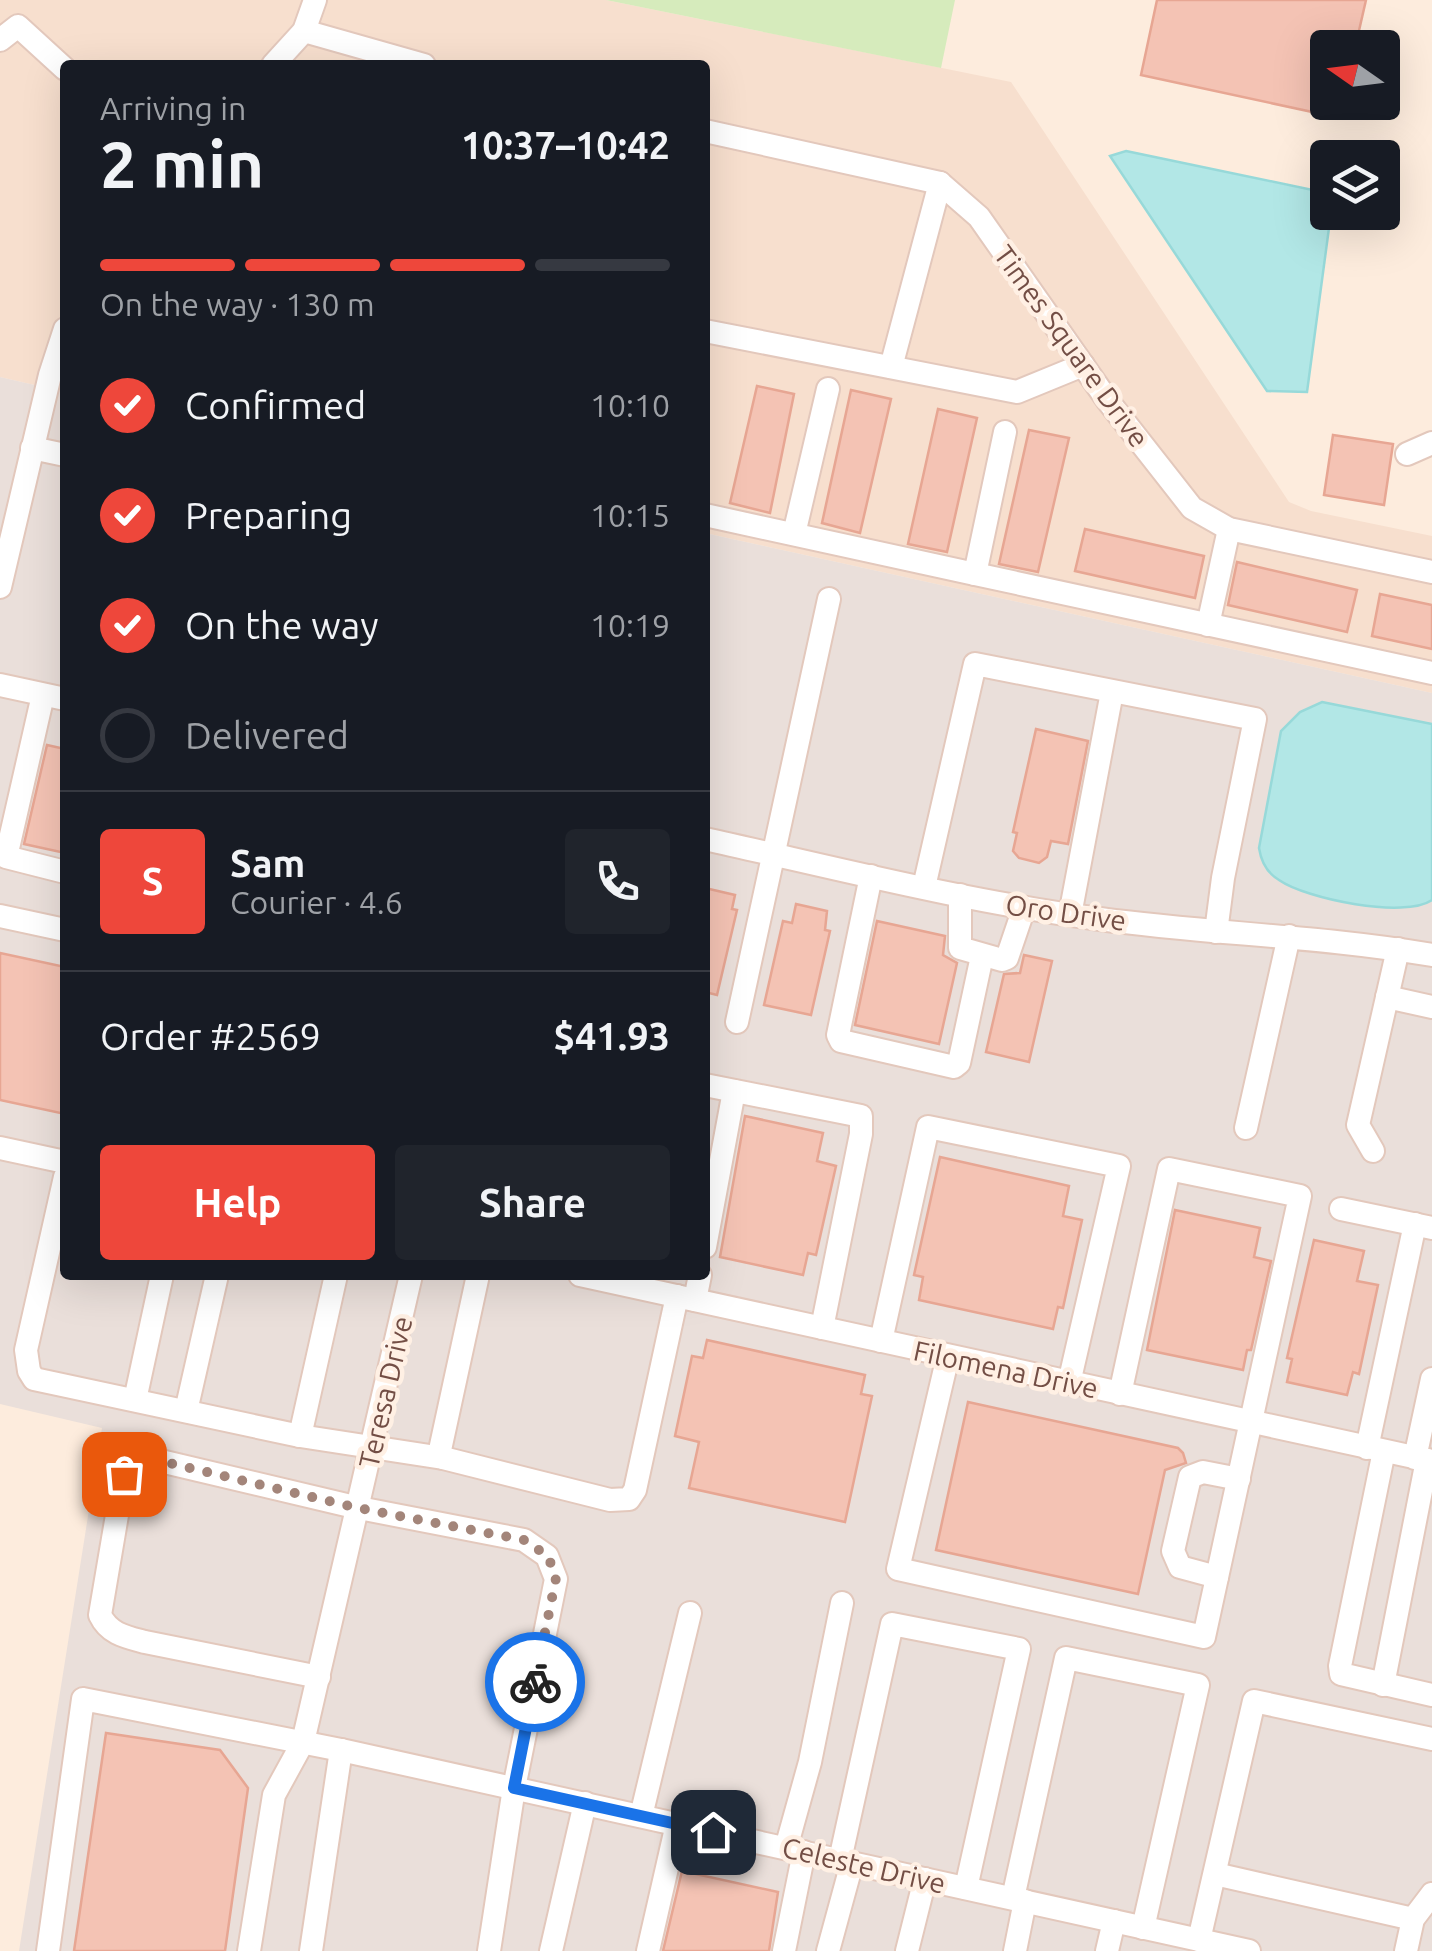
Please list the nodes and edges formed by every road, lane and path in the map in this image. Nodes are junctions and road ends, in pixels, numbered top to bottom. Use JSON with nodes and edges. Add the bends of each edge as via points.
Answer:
{"nodes":[{"id":1,"x":315,"y":0,"type":"edge"},
{"id":2,"x":304,"y":31,"type":"junction"},
{"id":3,"x":0,"y":40,"type":"edge"},
{"id":4,"x":278,"y":60,"type":"edge"},
{"id":5,"x":406,"y":60,"type":"edge"},
{"id":6,"x":60,"y":64,"type":"edge"},
{"id":7,"x":710,"y":131,"type":"edge"},
{"id":8,"x":940,"y":183,"type":"junction"},
{"id":9,"x":710,"y":331,"type":"edge"},
{"id":10,"x":1083,"y":365,"type":"junction"},
{"id":11,"x":890,"y":368,"type":"junction"},
{"id":12,"x":58,"y":377,"type":"edge"},
{"id":13,"x":828,"y":389,"type":"dead end"},
{"id":14,"x":1005,"y":432,"type":"dead end"},
{"id":15,"x":1432,"y":443,"type":"edge"},
{"id":16,"x":32,"y":448,"type":"junction"},
{"id":17,"x":60,"y":453,"type":"edge"},
{"id":18,"x":1408,"y":454,"type":"dead end"},
{"id":19,"x":710,"y":516,"type":"edge"},
{"id":20,"x":1229,"y":529,"type":"junction"},
{"id":21,"x":794,"y":534,"type":"junction"},
{"id":22,"x":1432,"y":572,"type":"edge"},
{"id":23,"x":974,"y":574,"type":"junction"},
{"id":24,"x":0,"y":587,"type":"edge"},
{"id":25,"x":829,"y":599,"type":"dead end"},
{"id":26,"x":1208,"y":625,"type":"junction"},
{"id":27,"x":1432,"y":674,"type":"edge"},
{"id":28,"x":0,"y":685,"type":"edge"},
{"id":29,"x":1112,"y":692,"type":"junction"},
{"id":30,"x":54,"y":697,"type":"edge"},
{"id":31,"x":710,"y":840,"type":"edge"},
{"id":32,"x":772,"y":854,"type":"junction"},
{"id":33,"x":60,"y":871,"type":"edge"},
{"id":34,"x":871,"y":876,"type":"junction"},
{"id":35,"x":924,"y":887,"type":"junction"},
{"id":36,"x":960,"y":895,"type":"junction"},
{"id":37,"x":1024,"y":908,"type":"junction"},
{"id":38,"x":1070,"y":915,"type":"junction"},
{"id":39,"x":0,"y":916,"type":"edge"},
{"id":40,"x":60,"y":929,"type":"edge"},
{"id":41,"x":1216,"y":932,"type":"junction"},
{"id":42,"x":1289,"y":936,"type":"junction"},
{"id":43,"x":1398,"y":949,"type":"junction"},
{"id":44,"x":1432,"y":955,"type":"edge"},
{"id":45,"x":982,"y":956,"type":"junction"},
{"id":46,"x":1387,"y":998,"type":"junction"},
{"id":47,"x":1432,"y":1008,"type":"edge"},
{"id":48,"x":738,"y":1022,"type":"dead end"},
{"id":49,"x":710,"y":1086,"type":"edge"},
{"id":50,"x":734,"y":1091,"type":"junction"},
{"id":51,"x":1246,"y":1128,"type":"dead end"},
{"id":52,"x":0,"y":1148,"type":"edge"},
{"id":53,"x":1373,"y":1152,"type":"dead end"},
{"id":54,"x":60,"y":1161,"type":"edge"},
{"id":55,"x":60,"y":1200,"type":"edge"},
{"id":56,"x":1341,"y":1209,"type":"dead end"},
{"id":57,"x":710,"y":1220,"type":"edge"},
{"id":58,"x":1424,"y":1226,"type":"edge"},
{"id":59,"x":161,"y":1280,"type":"edge"},
{"id":60,"x":216,"y":1280,"type":"edge"},
{"id":61,"x":335,"y":1280,"type":"edge"},
{"id":62,"x":410,"y":1280,"type":"edge"},
{"id":63,"x":477,"y":1280,"type":"edge"},
{"id":64,"x":697,"y":1280,"type":"edge"},
{"id":65,"x":640,"y":1282,"type":"edge"},
{"id":66,"x":686,"y":1298,"type":"junction"},
{"id":67,"x":822,"y":1328,"type":"junction"},
{"id":68,"x":881,"y":1341,"type":"junction"},
{"id":69,"x":948,"y":1356,"type":"junction"},
{"id":70,"x":1432,"y":1379,"type":"edge"},
{"id":71,"x":1069,"y":1383,"type":"junction"},
{"id":72,"x":1120,"y":1394,"type":"junction"},
{"id":73,"x":135,"y":1400,"type":"junction"},
{"id":74,"x":186,"y":1412,"type":"junction"},
{"id":75,"x":1251,"y":1423,"type":"junction"},
{"id":76,"x":300,"y":1436,"type":"junction"},
{"id":77,"x":372,"y":1448,"type":"junction"},
{"id":78,"x":1375,"y":1449,"type":"junction"},
{"id":79,"x":443,"y":1458,"type":"junction"},
{"id":80,"x":1425,"y":1460,"type":"edge"},
{"id":81,"x":1238,"y":1479,"type":"junction"},
{"id":82,"x":358,"y":1508,"type":"junction"},
{"id":83,"x":1217,"y":1577,"type":"junction"},
{"id":84,"x":842,"y":1603,"type":"dead end"},
{"id":85,"x":690,"y":1613,"type":"dead end"},
{"id":86,"x":318,"y":1676,"type":"junction"},
{"id":87,"x":1383,"y":1684,"type":"junction"},
{"id":88,"x":1432,"y":1694,"type":"edge"},
{"id":89,"x":1432,"y":1738,"type":"edge"},
{"id":90,"x":303,"y":1742,"type":"junction"},
{"id":91,"x":341,"y":1750,"type":"junction"},
{"id":92,"x":514,"y":1788,"type":"junction"},
{"id":93,"x":586,"y":1804,"type":"junction"},
{"id":94,"x":642,"y":1816,"type":"junction"},
{"id":95,"x":676,"y":1824,"type":"junction"},
{"id":96,"x":795,"y":1850,"type":"junction"},
{"id":97,"x":846,"y":1861,"type":"junction"},
{"id":98,"x":1215,"y":1874,"type":"junction"},
{"id":99,"x":925,"y":1879,"type":"junction"},
{"id":100,"x":966,"y":1888,"type":"junction"},
{"id":101,"x":1432,"y":1894,"type":"edge"},
{"id":102,"x":1019,"y":1900,"type":"junction"},
{"id":103,"x":1413,"y":1919,"type":"junction"},
{"id":104,"x":1114,"y":1921,"type":"junction"},
{"id":105,"x":1142,"y":1928,"type":"junction"},
{"id":106,"x":1200,"y":1940,"type":"junction"},
{"id":107,"x":48,"y":1951,"type":"edge"},
{"id":108,"x":249,"y":1951,"type":"edge"},
{"id":109,"x":311,"y":1951,"type":"edge"},
{"id":110,"x":488,"y":1951,"type":"edge"},
{"id":111,"x":551,"y":1951,"type":"edge"},
{"id":112,"x":648,"y":1951,"type":"edge"},
{"id":113,"x":784,"y":1951,"type":"edge"},
{"id":114,"x":828,"y":1951,"type":"edge"},
{"id":115,"x":907,"y":1951,"type":"edge"},
{"id":116,"x":1014,"y":1951,"type":"edge"},
{"id":117,"x":1107,"y":1951,"type":"edge"},
{"id":118,"x":1248,"y":1951,"type":"edge"},
{"id":119,"x":1406,"y":1951,"type":"edge"}],
"edges":[{"from":1,"to":2,"type":"street"},
{"from":2,"to":4,"type":"street"},
{"from":2,"to":5,"type":"street"},
{"from":3,"to":6,"type":"street","via":[[18,26]]},
{"from":7,"to":8,"type":"street","name":"Times Square Drive"},
{"from":8,"to":10,"type":"street","name":"Times Square Drive","via":[[979,217]]},
{"from":8,"to":11,"type":"street"},
{"from":9,"to":11,"type":"street"},
{"from":10,"to":11,"type":"street","via":[[1017,392]]},
{"from":10,"to":20,"type":"street","name":"Times Square Drive","via":[[1192,508]]},
{"from":12,"to":16,"type":"street"},
{"from":13,"to":21,"type":"street"},
{"from":14,"to":23,"type":"street"},
{"from":15,"to":18,"type":"street"},
{"from":16,"to":17,"type":"street"},
{"from":16,"to":24,"type":"street"},
{"from":19,"to":21,"type":"street"},
{"from":20,"to":22,"type":"street","name":"Times Square Drive"},
{"from":20,"to":26,"type":"street"},
{"from":21,"to":23,"type":"street"},
{"from":23,"to":26,"type":"street"},
{"from":25,"to":32,"type":"street"},
{"from":26,"to":27,"type":"street"},
{"from":28,"to":30,"type":"street"},
{"from":29,"to":35,"type":"street","via":[[975,664]]},
{"from":29,"to":38,"type":"street"},
{"from":29,"to":41,"type":"street","via":[[1255,719]]},
{"from":30,"to":33,"type":"street","via":[[6,857]]},
{"from":31,"to":32,"type":"street","name":"Oro Drive"},
{"from":32,"to":34,"type":"street","name":"Oro Drive"},
{"from":32,"to":48,"type":"street"},
{"from":34,"to":35,"type":"street","name":"Oro Drive"},
{"from":34,"to":45,"type":"street","via":[[841,1040],[958,1064]]},
{"from":35,"to":36,"type":"street","name":"Oro Drive"},
{"from":36,"to":37,"type":"street","name":"Oro Drive"},
{"from":36,"to":45,"type":"street","via":[[960,948]]},
{"from":37,"to":38,"type":"street","name":"Oro Drive"},
{"from":37,"to":45,"type":"street","via":[[1007,958]]},
{"from":38,"to":41,"type":"street","name":"Oro Drive"},
{"from":39,"to":40,"type":"street"},
{"from":41,"to":42,"type":"street","name":"Oro Drive"},
{"from":42,"to":43,"type":"street","name":"Oro Drive"},
{"from":42,"to":51,"type":"street"},
{"from":43,"to":44,"type":"street","name":"Oro Drive"},
{"from":43,"to":46,"type":"street"},
{"from":46,"to":47,"type":"street"},
{"from":46,"to":53,"type":"street","via":[[1358,1125]]},
{"from":49,"to":50,"type":"street"},
{"from":50,"to":57,"type":"street"},
{"from":50,"to":67,"type":"street","via":[[855,1114],[863,1121]]},
{"from":52,"to":54,"type":"street"},
{"from":55,"to":73,"type":"street","via":[[26,1350],[29,1371],[34,1379]]},
{"from":56,"to":58,"type":"street"},
{"from":58,"to":78,"type":"street"},
{"from":59,"to":73,"type":"street"},
{"from":60,"to":74,"type":"street"},
{"from":61,"to":76,"type":"street"},
{"from":62,"to":77,"type":"street","name":"Teresa Drive"},
{"from":63,"to":79,"type":"street"},
{"from":64,"to":66,"type":"street"},
{"from":65,"to":66,"type":"street","name":"Filomena Drive"},
{"from":66,"to":67,"type":"street","name":"Filomena Drive"},
{"from":66,"to":79,"type":"street","via":[[629,1499],[610,1500]]},
{"from":67,"to":68,"type":"street","name":"Filomena Drive"},
{"from":68,"to":69,"type":"street","name":"Filomena Drive"},
{"from":68,"to":71,"type":"street","via":[[928,1127],[1119,1166]]},
{"from":69,"to":71,"type":"street","name":"Filomena Drive"},
{"from":69,"to":83,"type":"street","via":[[898,1569],[1204,1637]]},
{"from":70,"to":80,"type":"street"},
{"from":71,"to":72,"type":"street","name":"Filomena Drive"},
{"from":72,"to":75,"type":"street","name":"Filomena Drive"},
{"from":72,"to":75,"type":"street","via":[[1169,1169],[1300,1196]]},
{"from":73,"to":74,"type":"street"},
{"from":74,"to":76,"type":"street"},
{"from":75,"to":78,"type":"street","name":"Filomena Drive"},
{"from":75,"to":81,"type":"street"},
{"from":76,"to":77,"type":"street"},
{"from":77,"to":79,"type":"street"},
{"from":77,"to":82,"type":"street","name":"Teresa Drive"},
{"from":78,"to":80,"type":"street","name":"Filomena Drive"},
{"from":78,"to":87,"type":"street","via":[[1340,1666],[1347,1677]]},
{"from":80,"to":87,"type":"street"},
{"from":81,"to":83,"type":"street"},
{"from":81,"to":83,"type":"street","via":[[1203,1472],[1190,1477],[1172,1551],[1180,1567]]},
{"from":82,"to":86,"type":"street","name":"Teresa Drive"},
{"from":82,"to":86,"type":"street","via":[[152,1459],[124,1474],[100,1616],[104,1626],[145,1642]]},
{"from":82,"to":92,"type":"street","via":[[524,1540],[548,1556],[556,1578]]},
{"from":84,"to":96,"type":"street"},
{"from":85,"to":94,"type":"street"},
{"from":86,"to":90,"type":"street","name":"Teresa Drive"},
{"from":87,"to":88,"type":"street"},
{"from":89,"to":98,"type":"street","via":[[1254,1701]]},
{"from":90,"to":91,"type":"street","name":"Celeste Drive"},
{"from":90,"to":107,"type":"street","name":"Celeste Drive","via":[[83,1699]]},
{"from":90,"to":108,"type":"street","name":"Teresa Drive","via":[[274,1794]]},
{"from":91,"to":92,"type":"street","name":"Celeste Drive"},
{"from":91,"to":109,"type":"street"},
{"from":92,"to":93,"type":"street","name":"Celeste Drive"},
{"from":92,"to":110,"type":"street"},
{"from":93,"to":94,"type":"street","name":"Celeste Drive"},
{"from":93,"to":111,"type":"street"},
{"from":94,"to":95,"type":"street","name":"Celeste Drive"},
{"from":95,"to":96,"type":"street","name":"Celeste Drive"},
{"from":95,"to":112,"type":"street"},
{"from":96,"to":97,"type":"street","name":"Celeste Drive"},
{"from":96,"to":113,"type":"street"},
{"from":97,"to":99,"type":"street","name":"Celeste Drive"},
{"from":97,"to":100,"type":"street","via":[[892,1624],[1018,1649]]},
{"from":97,"to":114,"type":"street"},
{"from":98,"to":103,"type":"street"},
{"from":98,"to":106,"type":"street"},
{"from":99,"to":100,"type":"street","name":"Celeste Drive"},
{"from":99,"to":115,"type":"street"},
{"from":100,"to":102,"type":"street","name":"Celeste Drive"},
{"from":101,"to":103,"type":"street"},
{"from":102,"to":104,"type":"street","name":"Celeste Drive"},
{"from":102,"to":105,"type":"street","via":[[1066,1658],[1198,1686]]},
{"from":102,"to":116,"type":"street"},
{"from":103,"to":119,"type":"street"},
{"from":104,"to":105,"type":"street","name":"Celeste Drive"},
{"from":104,"to":117,"type":"street"},
{"from":105,"to":106,"type":"street","name":"Celeste Drive"},
{"from":106,"to":118,"type":"street","name":"Celeste Drive"}]}
